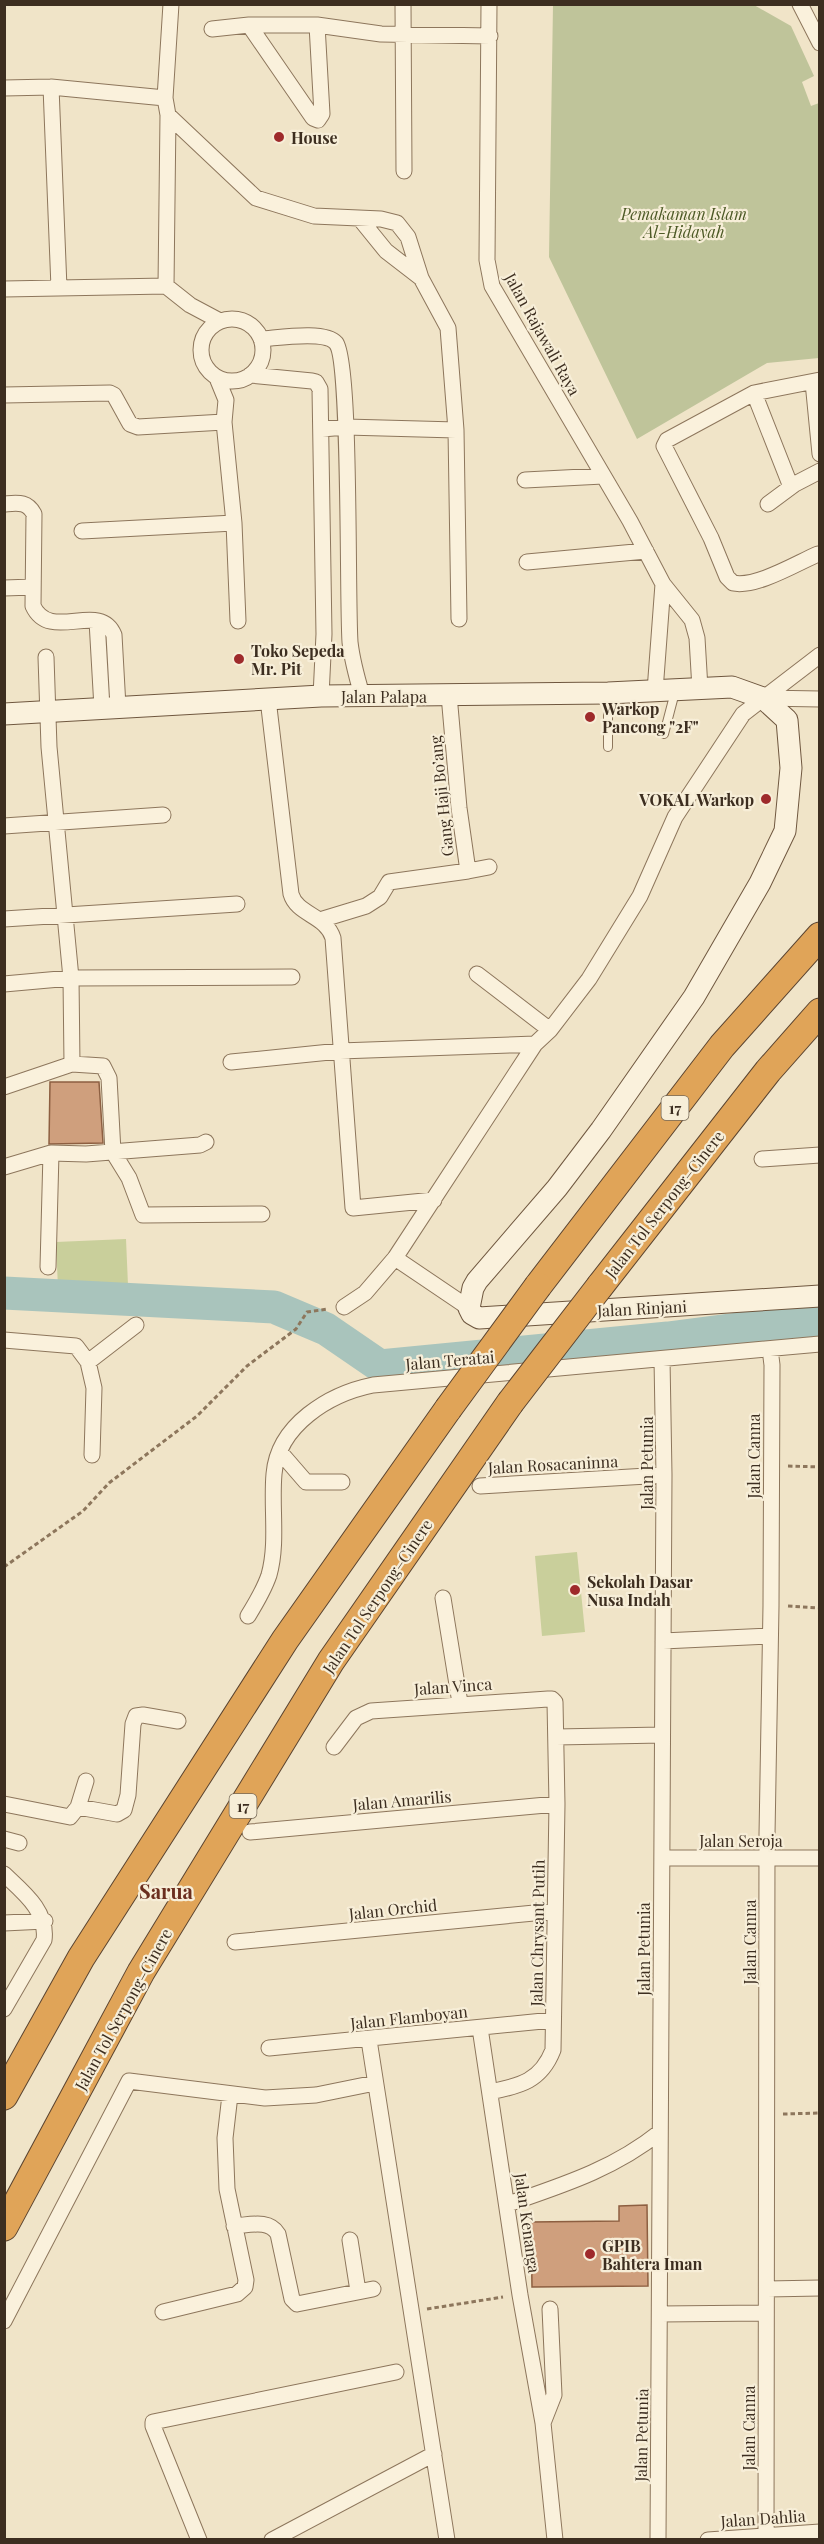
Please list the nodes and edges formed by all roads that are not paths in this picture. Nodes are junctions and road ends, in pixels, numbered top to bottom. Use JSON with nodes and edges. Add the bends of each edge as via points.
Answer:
{"nodes":[{"id":1,"x":171,"y":4,"type":"edge"},
{"id":2,"x":403,"y":4,"type":"edge"},
{"id":3,"x":489,"y":4,"type":"edge"},
{"id":4,"x":800,"y":4,"type":"edge"},
{"id":5,"x":249,"y":24,"type":"junction"},
{"id":6,"x":317,"y":25,"type":"junction"},
{"id":7,"x":212,"y":29,"type":"dead end"},
{"id":8,"x":402,"y":34,"type":"junction"},
{"id":9,"x":490,"y":36,"type":"junction"},
{"id":10,"x":819,"y":43,"type":"edge"},
{"id":11,"x":51,"y":87,"type":"junction"},
{"id":12,"x":4,"y":88,"type":"edge"},
{"id":13,"x":165,"y":98,"type":"junction"},
{"id":14,"x":168,"y":115,"type":"junction"},
{"id":15,"x":404,"y":171,"type":"dead end"},
{"id":16,"x":360,"y":219,"type":"junction"},
{"id":17,"x":421,"y":278,"type":"junction"},
{"id":18,"x":166,"y":286,"type":"junction"},
{"id":19,"x":59,"y":288,"type":"junction"},
{"id":20,"x":4,"y":289,"type":"edge"},
{"id":21,"x":190,"y":305,"type":"junction"},
{"id":22,"x":220,"y":321,"type":"junction"},
{"id":23,"x":205,"y":333,"type":"junction"},
{"id":24,"x":261,"y":339,"type":"junction"},
{"id":25,"x":217,"y":378,"type":"junction"},
{"id":26,"x":243,"y":378,"type":"junction"},
{"id":27,"x":816,"y":381,"type":"edge"},
{"id":28,"x":754,"y":393,"type":"junction"},
{"id":29,"x":4,"y":395,"type":"edge"},
{"id":30,"x":226,"y":400,"type":"junction"},
{"id":31,"x":224,"y":422,"type":"junction"},
{"id":32,"x":346,"y":427,"type":"junction"},
{"id":33,"x":322,"y":429,"type":"junction"},
{"id":34,"x":456,"y":430,"type":"junction"},
{"id":35,"x":819,"y":454,"type":"edge"},
{"id":36,"x":819,"y":471,"type":"edge"},
{"id":37,"x":603,"y":476,"type":"junction"},
{"id":38,"x":525,"y":480,"type":"dead end"},
{"id":39,"x":791,"y":487,"type":"junction"},
{"id":40,"x":4,"y":504,"type":"edge"},
{"id":41,"x":768,"y":504,"type":"dead end"},
{"id":42,"x":234,"y":523,"type":"junction"},
{"id":43,"x":82,"y":531,"type":"dead end"},
{"id":44,"x":646,"y":551,"type":"junction"},
{"id":45,"x":818,"y":554,"type":"edge"},
{"id":46,"x":527,"y":562,"type":"dead end"},
{"id":47,"x":663,"y":584,"type":"junction"},
{"id":48,"x":33,"y":587,"type":"junction"},
{"id":49,"x":4,"y":588,"type":"edge"},
{"id":50,"x":683,"y":609,"type":"junction"},
{"id":51,"x":660,"y":613,"type":"junction"},
{"id":52,"x":459,"y":619,"type":"dead end"},
{"id":53,"x":238,"y":621,"type":"dead end"},
{"id":54,"x":324,"y":654,"type":"junction"},
{"id":55,"x":352,"y":654,"type":"junction"},
{"id":56,"x":819,"y":655,"type":"edge"},
{"id":57,"x":46,"y":657,"type":"dead end"},
{"id":58,"x":699,"y":689,"type":"junction"},
{"id":59,"x":676,"y":691,"type":"junction"},
{"id":60,"x":655,"y":692,"type":"junction"},
{"id":61,"x":608,"y":693,"type":"junction"},
{"id":62,"x":362,"y":695,"type":"junction"},
{"id":63,"x":449,"y":695,"type":"junction"},
{"id":64,"x":321,"y":696,"type":"junction"},
{"id":65,"x":763,"y":698,"type":"junction"},
{"id":66,"x":268,"y":699,"type":"junction"},
{"id":67,"x":819,"y":699,"type":"edge"},
{"id":68,"x":110,"y":707,"type":"junction"},
{"id":69,"x":46,"y":712,"type":"junction"},
{"id":70,"x":4,"y":714,"type":"edge"},
{"id":71,"x":663,"y":734,"type":"dead end"},
{"id":72,"x":608,"y":747,"type":"dead end"},
{"id":73,"x":163,"y":816,"type":"dead end"},
{"id":74,"x":56,"y":824,"type":"junction"},
{"id":75,"x":4,"y":826,"type":"edge"},
{"id":76,"x":489,"y":867,"type":"dead end"},
{"id":77,"x":468,"y":871,"type":"junction"},
{"id":78,"x":237,"y":904,"type":"dead end"},
{"id":79,"x":64,"y":916,"type":"junction"},
{"id":80,"x":4,"y":919,"type":"edge"},
{"id":81,"x":320,"y":920,"type":"junction"},
{"id":82,"x":819,"y":936,"type":"edge"},
{"id":83,"x":477,"y":974,"type":"dead end"},
{"id":84,"x":292,"y":977,"type":"dead end"},
{"id":85,"x":71,"y":978,"type":"junction"},
{"id":86,"x":4,"y":984,"type":"edge"},
{"id":87,"x":819,"y":1012,"type":"edge"},
{"id":88,"x":550,"y":1030,"type":"junction"},
{"id":89,"x":535,"y":1044,"type":"junction"},
{"id":90,"x":340,"y":1051,"type":"junction"},
{"id":91,"x":231,"y":1062,"type":"dead end"},
{"id":92,"x":72,"y":1064,"type":"junction"},
{"id":93,"x":4,"y":1087,"type":"edge"},
{"id":94,"x":206,"y":1142,"type":"dead end"},
{"id":95,"x":113,"y":1152,"type":"junction"},
{"id":96,"x":51,"y":1153,"type":"junction"},
{"id":97,"x":819,"y":1155,"type":"edge"},
{"id":98,"x":762,"y":1159,"type":"dead end"},
{"id":99,"x":4,"y":1167,"type":"edge"},
{"id":100,"x":434,"y":1200,"type":"junction"},
{"id":101,"x":262,"y":1214,"type":"dead end"},
{"id":102,"x":395,"y":1258,"type":"junction"},
{"id":103,"x":48,"y":1266,"type":"dead end"},
{"id":104,"x":819,"y":1296,"type":"edge"},
{"id":105,"x":344,"y":1307,"type":"road end"},
{"id":106,"x":469,"y":1308,"type":"junction"},
{"id":107,"x":136,"y":1325,"type":"dead end"},
{"id":108,"x":4,"y":1340,"type":"edge"},
{"id":109,"x":819,"y":1344,"type":"edge"},
{"id":110,"x":770,"y":1348,"type":"junction"},
{"id":111,"x":662,"y":1359,"type":"junction"},
{"id":112,"x":88,"y":1362,"type":"junction"},
{"id":113,"x":279,"y":1452,"type":"junction"},
{"id":114,"x":92,"y":1455,"type":"dead end"},
{"id":115,"x":664,"y":1475,"type":"junction"},
{"id":116,"x":342,"y":1482,"type":"dead end"},
{"id":117,"x":480,"y":1486,"type":"dead end"},
{"id":118,"x":443,"y":1598,"type":"dead end"},
{"id":119,"x":248,"y":1616,"type":"dead end"},
{"id":120,"x":770,"y":1636,"type":"junction"},
{"id":121,"x":663,"y":1641,"type":"junction"},
{"id":122,"x":460,"y":1703,"type":"junction"},
{"id":123,"x":178,"y":1721,"type":"dead end"},
{"id":124,"x":662,"y":1735,"type":"junction"},
{"id":125,"x":556,"y":1737,"type":"junction"},
{"id":126,"x":334,"y":1747,"type":"dead end"},
{"id":127,"x":86,"y":1781,"type":"dead end"},
{"id":128,"x":4,"y":1804,"type":"edge"},
{"id":129,"x":557,"y":1804,"type":"junction"},
{"id":130,"x":78,"y":1807,"type":"junction"},
{"id":131,"x":250,"y":1832,"type":"dead end"},
{"id":132,"x":662,"y":1858,"type":"junction"},
{"id":133,"x":768,"y":1858,"type":"junction"},
{"id":134,"x":819,"y":1858,"type":"edge"},
{"id":135,"x":4,"y":1874,"type":"edge"},
{"id":136,"x":555,"y":1911,"type":"junction"},
{"id":137,"x":45,"y":1921,"type":"junction"},
{"id":138,"x":4,"y":1923,"type":"edge"},
{"id":139,"x":235,"y":1942,"type":"dead end"},
{"id":140,"x":4,"y":2009,"type":"edge"},
{"id":141,"x":553,"y":2020,"type":"junction"},
{"id":142,"x":480,"y":2028,"type":"junction"},
{"id":143,"x":369,"y":2040,"type":"junction"},
{"id":144,"x":269,"y":2048,"type":"dead end"},
{"id":145,"x":375,"y":2084,"type":"junction"},
{"id":146,"x":490,"y":2092,"type":"junction"},
{"id":147,"x":230,"y":2095,"type":"junction"},
{"id":148,"x":4,"y":2096,"type":"edge"},
{"id":149,"x":660,"y":2132,"type":"junction"},
{"id":150,"x":508,"y":2204,"type":"junction"},
{"id":151,"x":4,"y":2226,"type":"edge"},
{"id":152,"x":234,"y":2226,"type":"junction"},
{"id":153,"x":350,"y":2240,"type":"dead end"},
{"id":154,"x":819,"y":2288,"type":"edge"},
{"id":155,"x":767,"y":2289,"type":"junction"},
{"id":156,"x":550,"y":2309,"type":"dead end"},
{"id":157,"x":163,"y":2312,"type":"dead end"},
{"id":158,"x":765,"y":2313,"type":"junction"},
{"id":159,"x":660,"y":2314,"type":"junction"},
{"id":160,"x":4,"y":2321,"type":"edge"},
{"id":161,"x":396,"y":2372,"type":"dead end"},
{"id":162,"x":543,"y":2423,"type":"junction"},
{"id":163,"x":434,"y":2454,"type":"junction"},
{"id":164,"x":819,"y":2532,"type":"edge"},
{"id":165,"x":766,"y":2536,"type":"junction"},
{"id":166,"x":199,"y":2540,"type":"edge"},
{"id":167,"x":272,"y":2540,"type":"edge"},
{"id":168,"x":447,"y":2540,"type":"edge"},
{"id":169,"x":555,"y":2540,"type":"edge"},
{"id":170,"x":658,"y":2540,"type":"edge"},
{"id":171,"x":708,"y":2540,"type":"edge"}],
"edges":[{"from":1,"to":13,"type":"street"},
{"from":2,"to":8,"type":"street"},
{"from":3,"to":9,"type":"street","name":"Jalan Rajawali Raya"},
{"from":4,"to":10,"type":"street"},
{"from":5,"to":6,"type":"street"},
{"from":5,"to":6,"type":"street","via":[[318,120],[322,114]]},
{"from":5,"to":7,"type":"street"},
{"from":6,"to":8,"type":"street"},
{"from":8,"to":9,"type":"street"},
{"from":8,"to":15,"type":"street"},
{"from":9,"to":37,"type":"street","name":"Jalan Rajawali Raya","via":[[489,273],[499,299]]},
{"from":11,"to":12,"type":"street"},
{"from":11,"to":13,"type":"street"},
{"from":11,"to":19,"type":"street"},
{"from":13,"to":14,"type":"street"},
{"from":14,"to":16,"type":"street","via":[[256,198],[314,216]]},
{"from":14,"to":18,"type":"street"},
{"from":16,"to":17,"type":"street","via":[[387,251]]},
{"from":16,"to":17,"type":"street","via":[[397,223],[408,237]]},
{"from":17,"to":34,"type":"street","via":[[448,328]]},
{"from":18,"to":19,"type":"street"},
{"from":18,"to":21,"type":"street"},
{"from":19,"to":20,"type":"street"},
{"from":21,"to":22,"type":"street"},
{"from":21,"to":23,"type":"street"},
{"from":22,"to":23,"type":"street"},
{"from":22,"to":24,"type":"street","via":[[244,321]]},
{"from":23,"to":25,"type":"street","via":[[201,345],[203,361]]},
{"from":24,"to":26,"type":"street","via":[[262,354],[256,369]]},
{"from":24,"to":32,"type":"street","via":[[322,336],[334,341],[341,352]]},
{"from":25,"to":26,"type":"street"},
{"from":25,"to":30,"type":"street"},
{"from":26,"to":30,"type":"street"},
{"from":26,"to":33,"type":"street","via":[[316,382],[320,389]]},
{"from":27,"to":28,"type":"street"},
{"from":27,"to":35,"type":"street"},
{"from":28,"to":39,"type":"street"},
{"from":28,"to":45,"type":"street","via":[[667,440],[664,446],[733,583],[747,584],[768,577]]},
{"from":29,"to":31,"type":"street","via":[[110,393],[130,424],[138,427]]},
{"from":30,"to":31,"type":"street"},
{"from":31,"to":42,"type":"street"},
{"from":32,"to":33,"type":"street"},
{"from":32,"to":34,"type":"street"},
{"from":32,"to":55,"type":"street"},
{"from":33,"to":54,"type":"street"},
{"from":34,"to":52,"type":"street"},
{"from":36,"to":39,"type":"street"},
{"from":37,"to":38,"type":"street"},
{"from":37,"to":44,"type":"street","name":"Jalan Rajawali Raya"},
{"from":39,"to":41,"type":"street"},
{"from":40,"to":48,"type":"street","via":[[23,503],[34,514]]},
{"from":42,"to":43,"type":"street"},
{"from":42,"to":53,"type":"street"},
{"from":44,"to":46,"type":"street"},
{"from":44,"to":47,"type":"street","name":"Jalan Rajawali Raya"},
{"from":47,"to":50,"type":"street","name":"Jalan Rajawali Raya"},
{"from":47,"to":51,"type":"street"},
{"from":48,"to":49,"type":"street"},
{"from":48,"to":68,"type":"street","via":[[33,606],[46,622],[97,621]]},
{"from":50,"to":51,"type":"street"},
{"from":50,"to":58,"type":"street","name":"Jalan Rajawali Raya","via":[[696,628]]},
{"from":51,"to":60,"type":"street"},
{"from":54,"to":55,"type":"street"},
{"from":54,"to":64,"type":"street"},
{"from":55,"to":62,"type":"street"},
{"from":56,"to":65,"type":"street"},
{"from":57,"to":69,"type":"street"},
{"from":58,"to":59,"type":"street","name":"Jalan Palapa"},
{"from":58,"to":65,"type":"street","name":"Jalan Palapa","via":[[732,687]]},
{"from":59,"to":60,"type":"street","name":"Jalan Palapa"},
{"from":59,"to":71,"type":"lane"},
{"from":60,"to":61,"type":"street","name":"Jalan Palapa"},
{"from":61,"to":63,"type":"street","name":"Jalan Palapa"},
{"from":61,"to":72,"type":"lane"},
{"from":62,"to":63,"type":"street","name":"Jalan Palapa"},
{"from":62,"to":64,"type":"street","name":"Jalan Palapa"},
{"from":63,"to":77,"type":"street","name":"Gang Haji Bo’ang"},
{"from":64,"to":66,"type":"street","name":"Jalan Palapa"},
{"from":65,"to":67,"type":"street"},
{"from":65,"to":88,"type":"street","via":[[743,714],[700,776],[675,817],[640,896],[589,979]]},
{"from":65,"to":106,"type":"street","via":[[787,720],[791,768],[785,831],[760,883],[694,997],[602,1130],[477,1281]]},
{"from":66,"to":68,"type":"street","name":"Jalan Palapa"},
{"from":66,"to":81,"type":"street","via":[[291,894],[295,903]]},
{"from":68,"to":69,"type":"street","name":"Jalan Palapa"},
{"from":69,"to":70,"type":"street","name":"Jalan Palapa"},
{"from":69,"to":74,"type":"street"},
{"from":73,"to":74,"type":"street"},
{"from":74,"to":75,"type":"street"},
{"from":74,"to":79,"type":"street"},
{"from":76,"to":77,"type":"street","name":"Gang Haji Bo’ang"},
{"from":77,"to":81,"type":"street","via":[[389,882],[380,897],[366,906]]},
{"from":78,"to":79,"type":"street"},
{"from":79,"to":80,"type":"street"},
{"from":79,"to":85,"type":"street"},
{"from":81,"to":90,"type":"street","via":[[333,939]]},
{"from":82,"to":148,"type":"highway","number":"17","bridge":true,"via":[[722,1046],[448,1409],[279,1650],[81,1958]]},
{"from":83,"to":88,"type":"street"},
{"from":84,"to":85,"type":"street"},
{"from":85,"to":86,"type":"street"},
{"from":85,"to":92,"type":"street"},
{"from":87,"to":151,"type":"highway","name":"Jalan Tol Serpong–Cinere","number":"17","bridge":true,"via":[[768,1071],[510,1403],[325,1671],[141,1972]]},
{"from":88,"to":89,"type":"street"},
{"from":89,"to":90,"type":"street"},
{"from":89,"to":100,"type":"street"},
{"from":90,"to":91,"type":"street"},
{"from":90,"to":100,"type":"street","via":[[353,1209]]},
{"from":92,"to":93,"type":"street"},
{"from":92,"to":95,"type":"street","via":[[103,1066],[107,1070]]},
{"from":94,"to":95,"type":"street"},
{"from":95,"to":96,"type":"street"},
{"from":95,"to":101,"type":"street","via":[[145,1215]]},
{"from":96,"to":99,"type":"street"},
{"from":96,"to":103,"type":"street"},
{"from":97,"to":98,"type":"street"},
{"from":100,"to":102,"type":"street"},
{"from":102,"to":105,"type":"street","via":[[365,1293]]},
{"from":102,"to":106,"type":"street"},
{"from":104,"to":106,"type":"street","name":"Jalan Rinjani","via":[[480,1318]]},
{"from":107,"to":112,"type":"street"},
{"from":108,"to":112,"type":"street","via":[[76,1346]]},
{"from":109,"to":110,"type":"street","name":"Jalan Teratai"},
{"from":110,"to":111,"type":"street","name":"Jalan Teratai"},
{"from":110,"to":120,"type":"street","name":"Jalan Canna"},
{"from":111,"to":113,"type":"street","name":"Jalan Teratai","via":[[359,1388],[309,1414]]},
{"from":111,"to":115,"type":"street","name":"Jalan Petunia"},
{"from":112,"to":114,"type":"street","via":[[94,1388]]},
{"from":113,"to":116,"type":"street","via":[[306,1482]]},
{"from":113,"to":119,"type":"street","name":"Jalan Teratai","via":[[274,1474],[272,1561],[263,1590]]},
{"from":115,"to":117,"type":"street","name":"Jalan Rosacaninna"},
{"from":115,"to":121,"type":"street","name":"Jalan Petunia"},
{"from":118,"to":122,"type":"street"},
{"from":120,"to":121,"type":"street"},
{"from":120,"to":133,"type":"street","name":"Jalan Canna"},
{"from":121,"to":124,"type":"street","name":"Jalan Petunia"},
{"from":122,"to":125,"type":"street","name":"Jalan Vinca","via":[[552,1699]]},
{"from":122,"to":126,"type":"street","name":"Jalan Vinca","via":[[363,1713]]},
{"from":123,"to":130,"type":"street","via":[[136,1716],[124,1810],[117,1814]]},
{"from":124,"to":125,"type":"street"},
{"from":124,"to":132,"type":"street","name":"Jalan Petunia"},
{"from":125,"to":129,"type":"street","name":"Jalan Chrysant Putih"},
{"from":127,"to":130,"type":"street"},
{"from":128,"to":130,"type":"street","via":[[62,1817],[70,1817]]},
{"from":129,"to":131,"type":"street","name":"Jalan Amarilis"},
{"from":129,"to":136,"type":"street","name":"Jalan Chrysant Putih"},
{"from":132,"to":133,"type":"street","name":"Jalan Seroja"},
{"from":132,"to":149,"type":"street","name":"Jalan Petunia"},
{"from":133,"to":134,"type":"street","name":"Jalan Seroja"},
{"from":133,"to":155,"type":"street","name":"Jalan Canna"},
{"from":135,"to":137,"type":"street"},
{"from":136,"to":139,"type":"street","name":"Jalan Orchid"},
{"from":136,"to":141,"type":"street","name":"Jalan Chrysant Putih"},
{"from":137,"to":138,"type":"street"},
{"from":137,"to":140,"type":"street","via":[[44,1940]]},
{"from":141,"to":142,"type":"street","name":"Jalan Flamboyan"},
{"from":141,"to":146,"type":"street","name":"Jalan Chrysant Putih","via":[[553,2050],[539,2075],[514,2087]]},
{"from":142,"to":143,"type":"street","name":"Jalan Flamboyan"},
{"from":142,"to":146,"type":"street","name":"Jalan Kenanga"},
{"from":143,"to":144,"type":"street","name":"Jalan Flamboyan"},
{"from":143,"to":145,"type":"street"},
{"from":145,"to":147,"type":"street","via":[[292,2097]]},
{"from":145,"to":163,"type":"street"},
{"from":146,"to":150,"type":"street","name":"Jalan Kenanga"},
{"from":147,"to":152,"type":"street","via":[[226,2179]]},
{"from":147,"to":160,"type":"street","via":[[129,2081]]},
{"from":149,"to":150,"type":"street","via":[[609,2166]]},
{"from":149,"to":159,"type":"street","name":"Jalan Petunia"},
{"from":150,"to":162,"type":"street","name":"Jalan Kenanga"},
{"from":152,"to":153,"type":"street","via":[[262,2223],[275,2228],[292,2299],[297,2304],[366,2290]]},
{"from":152,"to":157,"type":"street","via":[[246,2280],[244,2290]]},
{"from":154,"to":155,"type":"street"},
{"from":155,"to":158,"type":"street","name":"Jalan Canna"},
{"from":156,"to":162,"type":"street","name":"Jalan Kenanga","via":[[554,2395]]},
{"from":158,"to":159,"type":"street"},
{"from":158,"to":165,"type":"street","name":"Jalan Canna"},
{"from":159,"to":170,"type":"street","name":"Jalan Petunia"},
{"from":161,"to":166,"type":"street","via":[[153,2422]]},
{"from":162,"to":169,"type":"street","name":"Jalan Kenanga"},
{"from":163,"to":167,"type":"street"},
{"from":163,"to":168,"type":"street"},
{"from":164,"to":165,"type":"street","name":"Jalan Dahlia"},
{"from":165,"to":171,"type":"street","name":"Jalan Dahlia"}]}
